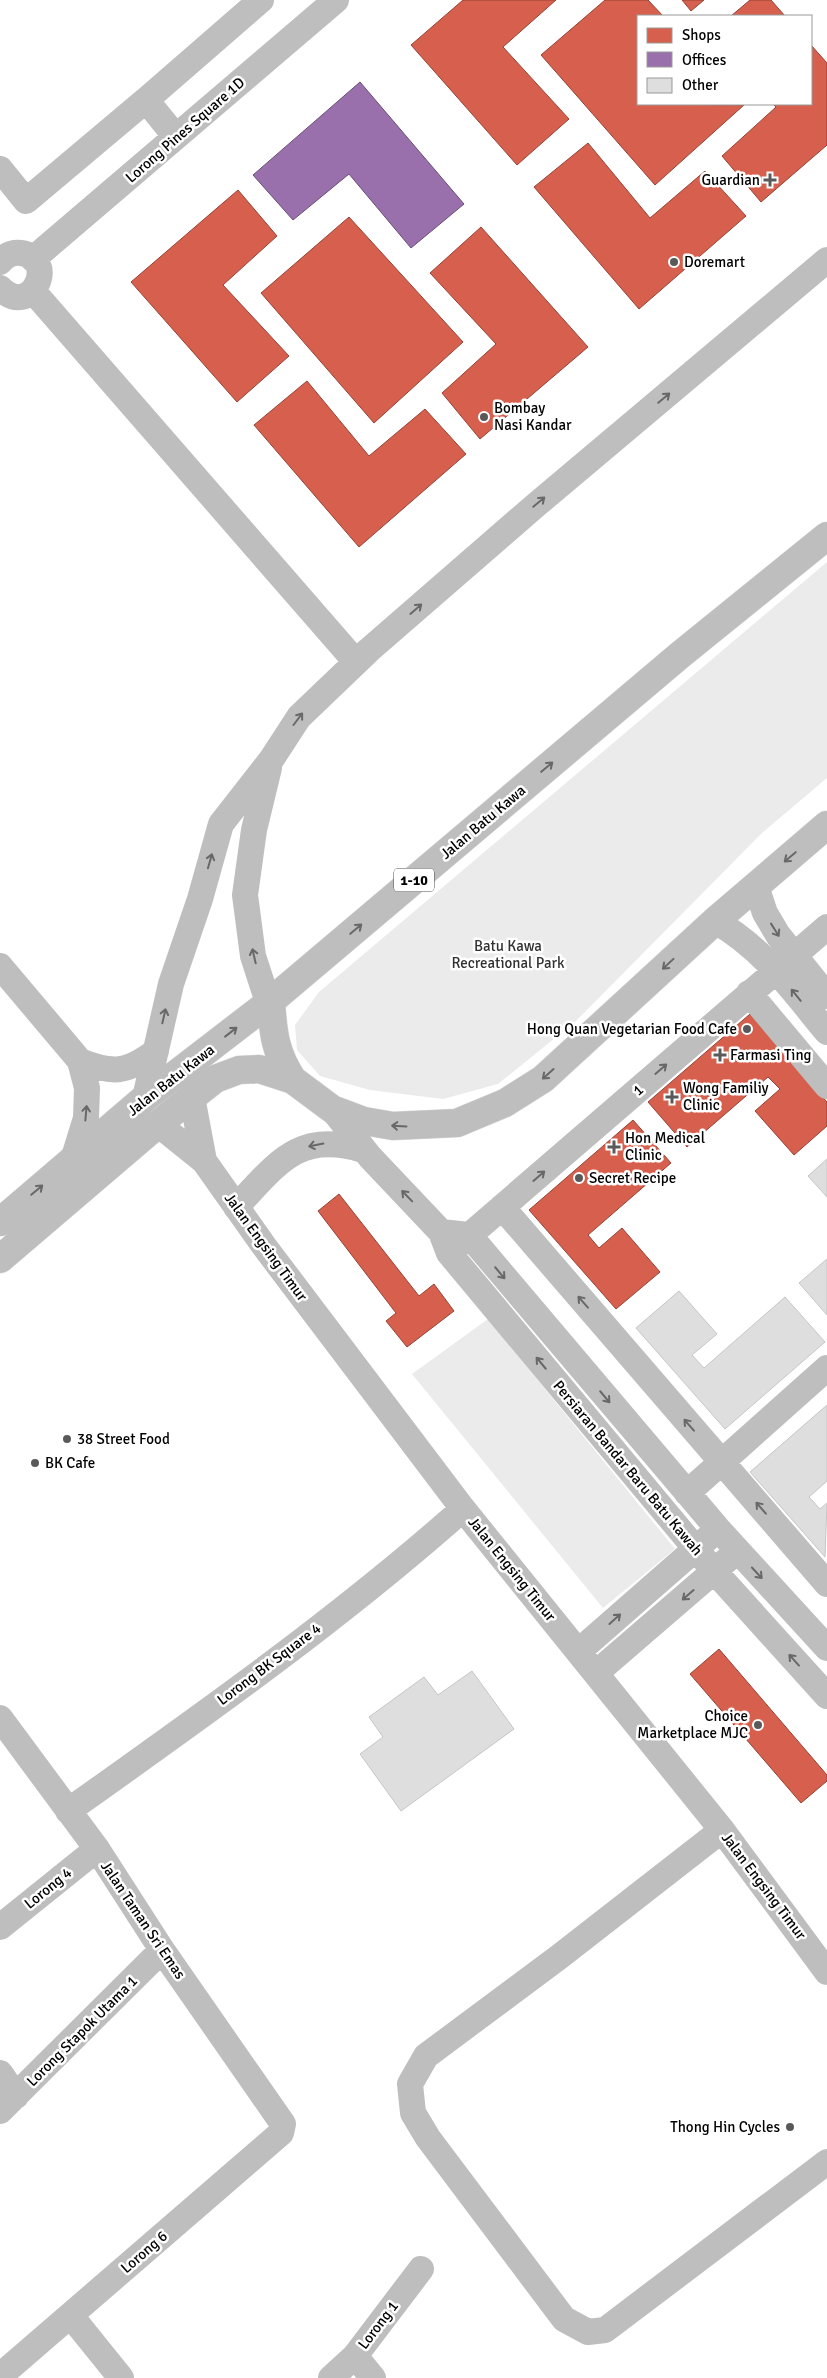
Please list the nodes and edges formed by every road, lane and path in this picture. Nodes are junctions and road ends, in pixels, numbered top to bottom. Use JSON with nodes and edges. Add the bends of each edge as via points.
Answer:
{"nodes":[{"id":1,"x":261,"y":0,"type":"edge"},
{"id":2,"x":336,"y":0,"type":"edge"},
{"id":3,"x":146,"y":100,"type":"junction"},
{"id":4,"x":176,"y":137,"type":"junction"},
{"id":5,"x":0,"y":169,"type":"edge"},
{"id":6,"x":2,"y":255,"type":"edge"},
{"id":7,"x":33,"y":259,"type":"junction"},
{"id":8,"x":827,"y":260,"type":"edge"},
{"id":9,"x":0,"y":288,"type":"edge"},
{"id":10,"x":33,"y":291,"type":"junction"},
{"id":11,"x":827,"y":536,"type":"edge"},
{"id":12,"x":356,"y":662,"type":"junction"},
{"id":13,"x":271,"y":760,"type":"junction"},
{"id":14,"x":827,"y":825,"type":"edge"},
{"id":15,"x":756,"y":886,"type":"junction"},
{"id":16,"x":715,"y":921,"type":"junction"},
{"id":17,"x":827,"y":927,"type":"edge"},
{"id":18,"x":785,"y":963,"type":"junction"},
{"id":19,"x":0,"y":966,"type":"edge"},
{"id":20,"x":749,"y":993,"type":"junction"},
{"id":21,"x":827,"y":996,"type":"edge"},
{"id":22,"x":271,"y":1001,"type":"junction"},
{"id":23,"x":827,"y":1032,"type":"edge"},
{"id":24,"x":156,"y":1051,"type":"junction"},
{"id":25,"x":80,"y":1061,"type":"junction"},
{"id":26,"x":293,"y":1080,"type":"junction"},
{"id":27,"x":827,"y":1086,"type":"edge"},
{"id":28,"x":192,"y":1097,"type":"junction"},
{"id":29,"x":145,"y":1098,"type":"junction"},
{"id":30,"x":332,"y":1109,"type":"junction"},
{"id":31,"x":158,"y":1124,"type":"junction"},
{"id":32,"x":363,"y":1150,"type":"junction"},
{"id":33,"x":73,"y":1160,"type":"junction"},
{"id":34,"x":204,"y":1161,"type":"junction"},
{"id":35,"x":236,"y":1207,"type":"junction"},
{"id":36,"x":502,"y":1208,"type":"junction"},
{"id":37,"x":0,"y":1222,"type":"edge"},
{"id":38,"x":469,"y":1235,"type":"junction"},
{"id":39,"x":445,"y":1242,"type":"junction"},
{"id":40,"x":0,"y":1259,"type":"edge"},
{"id":41,"x":827,"y":1368,"type":"edge"},
{"id":42,"x":721,"y":1462,"type":"junction"},
{"id":43,"x":687,"y":1493,"type":"junction"},
{"id":44,"x":463,"y":1509,"type":"junction"},
{"id":45,"x":718,"y":1529,"type":"junction"},
{"id":46,"x":695,"y":1548,"type":"junction"},
{"id":47,"x":736,"y":1551,"type":"junction"},
{"id":48,"x":715,"y":1572,"type":"junction"},
{"id":49,"x":827,"y":1584,"type":"edge"},
{"id":50,"x":827,"y":1648,"type":"edge"},
{"id":51,"x":579,"y":1651,"type":"junction"},
{"id":52,"x":596,"y":1674,"type":"junction"},
{"id":53,"x":827,"y":1696,"type":"edge"},
{"id":54,"x":0,"y":1718,"type":"edge"},
{"id":55,"x":68,"y":1811,"type":"junction"},
{"id":56,"x":722,"y":1830,"type":"junction"},
{"id":57,"x":97,"y":1849,"type":"junction"},
{"id":58,"x":0,"y":1927,"type":"edge"},
{"id":59,"x":162,"y":1950,"type":"junction"},
{"id":60,"x":827,"y":1972,"type":"edge"},
{"id":61,"x":0,"y":2073,"type":"edge"},
{"id":62,"x":8,"y":2104,"type":"edge"},
{"id":63,"x":283,"y":2124,"type":"joint"},
{"id":64,"x":827,"y":2162,"type":"edge"},
{"id":65,"x":421,"y":2269,"type":"dead end"},
{"id":66,"x":71,"y":2316,"type":"junction"},
{"id":67,"x":356,"y":2356,"type":"junction"},
{"id":68,"x":0,"y":2376,"type":"edge"},
{"id":69,"x":122,"y":2378,"type":"edge"},
{"id":70,"x":331,"y":2378,"type":"edge"},
{"id":71,"x":373,"y":2378,"type":"edge"}],
"edges":[{"from":1,"to":3,"type":"street"},
{"from":2,"to":4,"type":"street","name":"Lorong Pines Square 1D"},
{"from":3,"to":4,"type":"street"},
{"from":3,"to":5,"type":"street","via":[[26,202]]},
{"from":4,"to":7,"type":"street","name":"Lorong Pines Square 1D"},
{"from":6,"to":7,"type":"street","via":[[21,253]]},
{"from":7,"to":10,"type":"street","via":[[40,272]]},
{"from":12,"to":8,"type":"street","one_way":true,"via":[[536,505]]},
{"from":9,"to":10,"type":"street","via":[[19,297]]},
{"from":10,"to":12,"type":"street"},
{"from":22,"to":11,"type":"highway","name":"Jalan Batu Kawa","number":"1-10","one_way":true,"via":[[680,655]]},
{"from":13,"to":12,"type":"street","one_way":true,"via":[[298,717]]},
{"from":22,"to":13,"type":"street","one_way":true,"via":[[253,956],[245,895],[254,830]]},
{"from":24,"to":13,"type":"street","one_way":true,"via":[[171,984],[221,824]]},
{"from":14,"to":15,"type":"highway","name":"Jalan Batu Kawa","one_way":true},
{"from":15,"to":16,"type":"highway","name":"Jalan Batu Kawa"},
{"from":15,"to":18,"type":"street","one_way":true},
{"from":16,"to":18,"type":"street"},
{"from":16,"to":30,"type":"highway","name":"Jalan Batu Kawa","one_way":true,"via":[[543,1079],[505,1103],[457,1123],[418,1126],[364,1121]]},
{"from":17,"to":18,"type":"street","name":"1"},
{"from":18,"to":20,"type":"street","name":"1"},
{"from":18,"to":21,"type":"street"},
{"from":23,"to":18,"type":"street","one_way":true},
{"from":19,"to":25,"type":"street"},
{"from":20,"to":27,"type":"street"},
{"from":36,"to":20,"type":"street","name":"1","one_way":true},
{"from":22,"to":26,"type":"highway","via":[[274,1042]]},
{"from":29,"to":22,"type":"highway","name":"Jalan Batu Kawa","number":"1-10","one_way":true},
{"from":24,"to":25,"type":"street","via":[[127,1068],[103,1070]]},
{"from":24,"to":29,"type":"street"},
{"from":33,"to":25,"type":"street","one_way":true,"via":[[86,1118],[87,1088]]},
{"from":26,"to":28,"type":"highway","name":"Jalan Batu Kawa","via":[[259,1069],[239,1070],[215,1079]]},
{"from":26,"to":30,"type":"highway","name":"Jalan Batu Kawa"},
{"from":28,"to":31,"type":"highway","name":"Jalan Batu Kawa"},
{"from":28,"to":34,"type":"street","name":"Jalan Engsing Timur"},
{"from":29,"to":33,"type":"highway","name":"Jalan Batu Kawa","number":"1-10"},
{"from":30,"to":32,"type":"street","name":"Persiaran Bandar Baru Batu Kawah"},
{"from":31,"to":34,"type":"street","name":"Jalan Engsing Timur"},
{"from":31,"to":40,"type":"highway","name":"Jalan Batu Kawa"},
{"from":32,"to":35,"type":"street","one_way":true,"via":[[326,1143],[305,1147],[284,1158]]},
{"from":39,"to":32,"type":"street","name":"Persiaran Bandar Baru Batu Kawah","one_way":true},
{"from":37,"to":33,"type":"highway","name":"Jalan Batu Kawa","number":"1-10","one_way":true},
{"from":34,"to":35,"type":"street","name":"Jalan Engsing Timur"},
{"from":35,"to":44,"type":"street","name":"Jalan Engsing Timur"},
{"from":36,"to":38,"type":"street","name":"1"},
{"from":42,"to":36,"type":"street","one_way":true},
{"from":38,"to":39,"type":"street","name":"1"},
{"from":38,"to":43,"type":"street","name":"Persiaran Bandar Baru Batu Kawah","one_way":true},
{"from":46,"to":39,"type":"street","name":"Persiaran Bandar Baru Batu Kawah","one_way":true},
{"from":41,"to":42,"type":"street"},
{"from":42,"to":43,"type":"street"},
{"from":49,"to":42,"type":"street","one_way":true},
{"from":43,"to":45,"type":"street","name":"Persiaran Bandar Baru Batu Kawah"},
{"from":44,"to":51,"type":"street","name":"Jalan Engsing Timur"},
{"from":44,"to":55,"type":"street","name":"Lorong BK Square 4","via":[[416,1551],[263,1670]]},
{"from":45,"to":46,"type":"street"},
{"from":45,"to":47,"type":"street","name":"Persiaran Bandar Baru Batu Kawah"},
{"from":46,"to":48,"type":"street","name":"Persiaran Bandar Baru Batu Kawah"},
{"from":51,"to":46,"type":"street","one_way":true},
{"from":47,"to":48,"type":"street"},
{"from":47,"to":50,"type":"street","name":"Persiaran Bandar Baru Batu Kawah","one_way":true},
{"from":48,"to":52,"type":"street","one_way":true},
{"from":53,"to":48,"type":"street","name":"Persiaran Bandar Baru Batu Kawah","one_way":true},
{"from":51,"to":52,"type":"street","name":"Jalan Engsing Timur"},
{"from":52,"to":56,"type":"street","name":"Jalan Engsing Timur"},
{"from":54,"to":55,"type":"street","name":"Jalan Taman Sri Emas"},
{"from":55,"to":57,"type":"street","name":"Jalan Taman Sri Emas"},
{"from":56,"to":60,"type":"street","name":"Jalan Engsing Timur"},
{"from":56,"to":64,"type":"street","via":[[426,2056],[410,2084],[413,2113],[428,2138],[564,2319],[588,2332],[605,2330]]},
{"from":57,"to":58,"type":"street","name":"Lorong 4"},
{"from":57,"to":59,"type":"street","name":"Jalan Taman Sri Emas"},
{"from":59,"to":62,"type":"street","name":"Lorong Stapok Utama 1"},
{"from":59,"to":63,"type":"street","name":"Jalan Taman Sri Emas"},
{"from":61,"to":62,"type":"street"},
{"from":63,"to":66,"type":"street","name":"Lorong 6","via":[[281,2133]]},
{"from":65,"to":67,"type":"street","name":"Lorong 1"},
{"from":66,"to":68,"type":"street","name":"Lorong 6"},
{"from":66,"to":69,"type":"street"},
{"from":67,"to":70,"type":"street","name":"Lorong 1"},
{"from":67,"to":71,"type":"street"}]}
